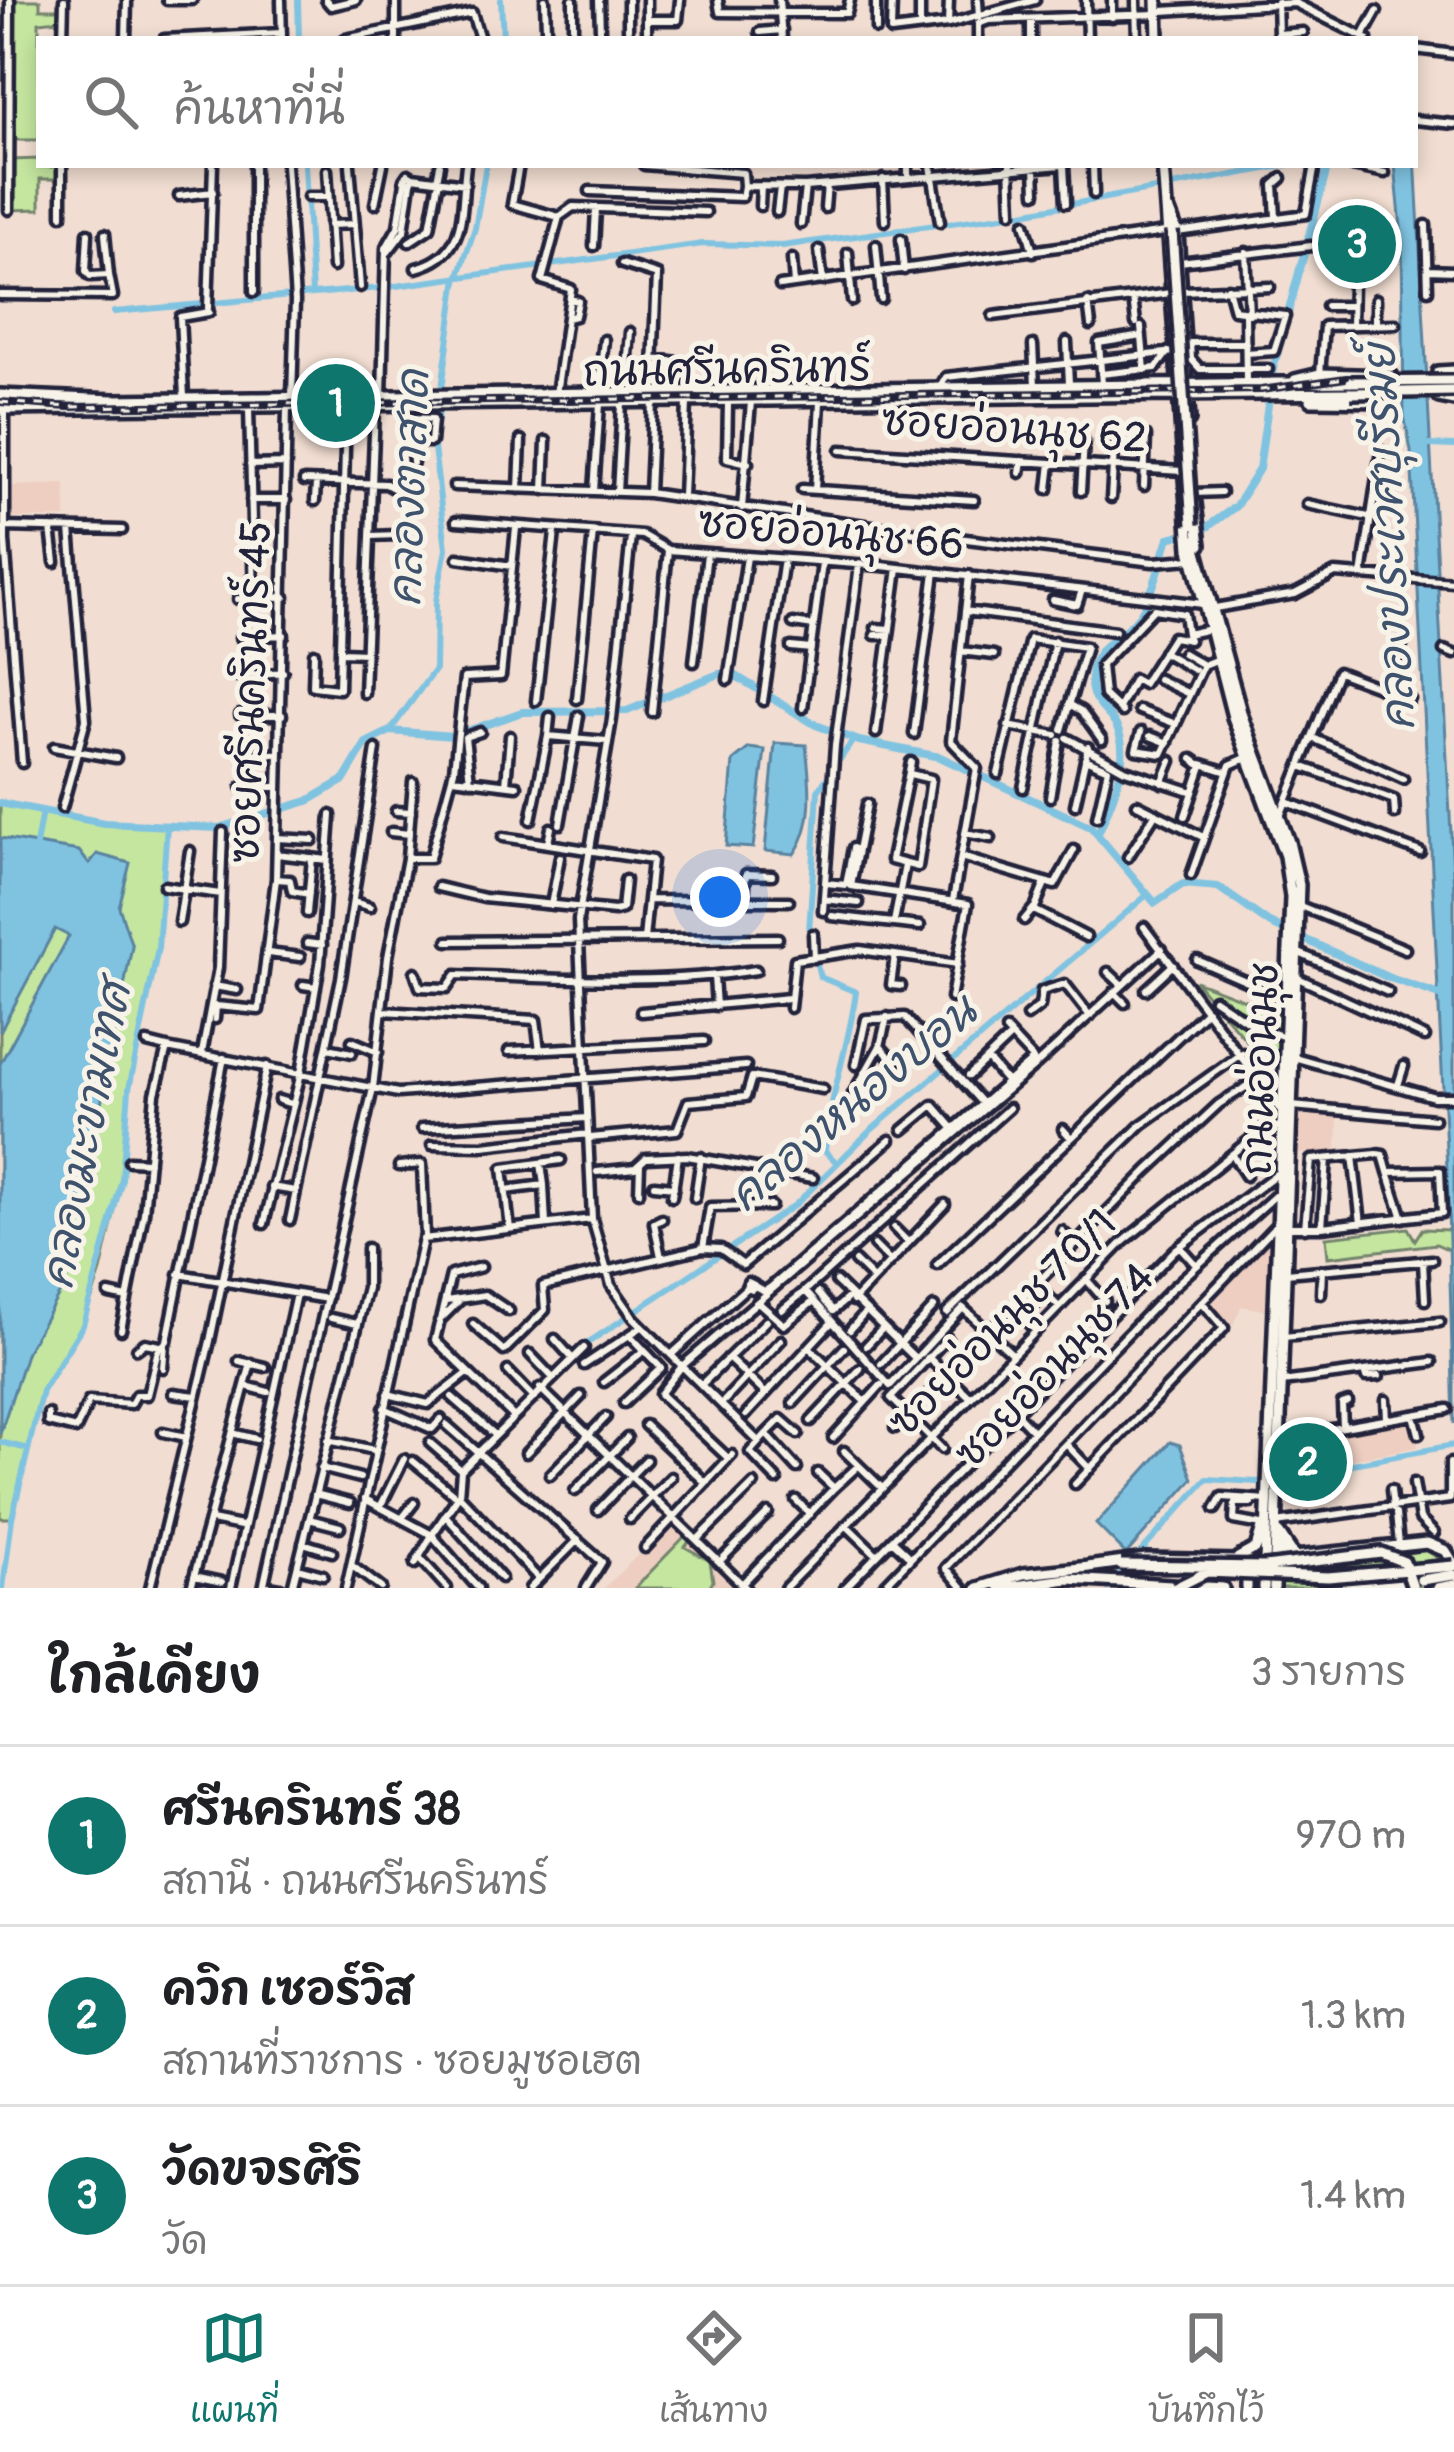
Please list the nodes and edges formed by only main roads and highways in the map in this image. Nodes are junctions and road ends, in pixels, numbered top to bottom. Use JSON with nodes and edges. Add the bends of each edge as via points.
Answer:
{"nodes":[{"id":1,"x":1165,"y":168,"type":"edge"},
{"id":2,"x":1171,"y":232,"type":"junction"},
{"id":3,"x":1176,"y":292,"type":"junction"},
{"id":4,"x":1181,"y":367,"type":"junction"},
{"id":5,"x":1454,"y":371,"type":"edge"},
{"id":6,"x":1454,"y":381,"type":"edge"},
{"id":7,"x":1157,"y":384,"type":"junction"},
{"id":8,"x":1182,"y":384,"type":"junction"},
{"id":9,"x":1351,"y":388,"type":"junction"},
{"id":10,"x":762,"y":389,"type":"junction"},
{"id":11,"x":1260,"y":389,"type":"junction"},
{"id":12,"x":1290,"y":389,"type":"junction"},
{"id":13,"x":1206,"y":390,"type":"junction"},
{"id":14,"x":0,"y":395,"type":"edge"},
{"id":15,"x":1454,"y":396,"type":"edge"},
{"id":16,"x":652,"y":397,"type":"junction"},
{"id":17,"x":688,"y":397,"type":"junction"},
{"id":18,"x":1159,"y":397,"type":"junction"},
{"id":19,"x":1183,"y":397,"type":"junction"},
{"id":20,"x":599,"y":399,"type":"junction"},
{"id":21,"x":434,"y":401,"type":"junction"},
{"id":22,"x":448,"y":401,"type":"junction"},
{"id":23,"x":757,"y":402,"type":"junction"},
{"id":24,"x":3,"y":409,"type":"edge"},
{"id":25,"x":1184,"y":417,"type":"junction"},
{"id":26,"x":1185,"y":434,"type":"junction"},
{"id":27,"x":1190,"y":509,"type":"junction"},
{"id":28,"x":1196,"y":555,"type":"junction"},
{"id":29,"x":1209,"y":606,"type":"junction"},
{"id":30,"x":1297,"y":911,"type":"junction"},
{"id":31,"x":1296,"y":952,"type":"junction"},
{"id":32,"x":1287,"y":1109,"type":"junction"},
{"id":33,"x":1286,"y":1126,"type":"junction"},
{"id":34,"x":1282,"y":1226,"type":"junction"},
{"id":35,"x":1274,"y":1464,"type":"junction"},
{"id":36,"x":1271,"y":1496,"type":"junction"},
{"id":37,"x":1276,"y":1530,"type":"junction"},
{"id":38,"x":1414,"y":1544,"type":"junction"},
{"id":39,"x":1220,"y":1559,"type":"junction"},
{"id":40,"x":1122,"y":1564,"type":"junction"},
{"id":41,"x":1454,"y":1568,"type":"edge"},
{"id":42,"x":1414,"y":1584,"type":"edge"},
{"id":43,"x":1315,"y":1586,"type":"edge"},
{"id":44,"x":1453,"y":1587,"type":"edge"},
{"id":45,"x":977,"y":1588,"type":"edge"},
{"id":46,"x":1000,"y":1588,"type":"edge"},
{"id":47,"x":1174,"y":1588,"type":"edge"},
{"id":48,"x":1223,"y":1588,"type":"edge"},
{"id":49,"x":1247,"y":1588,"type":"edge"},
{"id":50,"x":1264,"y":1588,"type":"edge"},
{"id":51,"x":1274,"y":1588,"type":"edge"},
{"id":52,"x":1293,"y":1588,"type":"edge"},
{"id":53,"x":1368,"y":1588,"type":"edge"},
{"id":54,"x":1438,"y":1588,"type":"edge"}],
"edges":[{"from":1,"to":2,"type":"main road","name":"ถนนอ่อนนุช"},
{"from":2,"to":3,"type":"main road","name":"ถนนอ่อนนุช"},
{"from":2,"to":3,"type":"main road","name":"ถนนอ่อนนุช","via":[[1180,262]]},
{"from":2,"to":28,"type":"main road","name":"ถนนอ่อนนุช","bridge":true},
{"from":3,"to":4,"type":"main road","name":"ถนนอ่อนนุช"},
{"from":4,"to":7,"type":"main road"},
{"from":4,"to":8,"type":"main road","name":"ถนนอ่อนนุช"},
{"from":4,"to":13,"type":"main road"},
{"from":5,"to":15,"type":"main road","via":[[1438,372],[1439,397]]},
{"from":6,"to":9,"type":"main road","name":"ถนนศรีนครินทร์","bridge":true},
{"from":7,"to":8,"type":"main road","name":"ถนนศรีนครินทร์"},
{"from":7,"to":10,"type":"main road","name":"ถนนศรีนครินทร์"},
{"from":8,"to":13,"type":"main road","name":"ถนนศรีนครินทร์"},
{"from":8,"to":19,"type":"main road","name":"ถนนอ่อนนุช"},
{"from":9,"to":12,"type":"main road","name":"ถนนศรีนครินทร์"},
{"from":9,"to":15,"type":"main road","name":"ถนนศรีนครินทร์","bridge":true},
{"from":10,"to":17,"type":"main road","name":"ถนนศรีนครินทร์"},
{"from":10,"to":23,"type":"main road"},
{"from":11,"to":12,"type":"main road","name":"ถนนศรีนครินทร์"},
{"from":11,"to":13,"type":"main road","name":"ถนนศรีนครินทร์"},
{"from":11,"to":13,"type":"main road","name":"ถนนศรีนครินทร์"},
{"from":12,"to":12,"type":"main road","via":[[1309,400],[1393,397],[1388,373],[1320,374]]},
{"from":13,"to":19,"type":"main road","name":"ถนนศรีนครินทร์"},
{"from":13,"to":25,"type":"main road"},
{"from":14,"to":21,"type":"main road","name":"ถนนศรีนครินทร์"},
{"from":16,"to":17,"type":"main road","name":"ถนนศรีนครินทร์"},
{"from":16,"to":20,"type":"main road","name":"ถนนศรีนครินทร์"},
{"from":16,"to":20,"type":"main road","name":"ถนนศรีนครินทร์"},
{"from":17,"to":23,"type":"main road","name":"ถนนศรีนครินทร์"},
{"from":18,"to":19,"type":"main road","name":"ถนนศรีนครินทร์"},
{"from":18,"to":23,"type":"main road","name":"ถนนศรีนครินทร์"},
{"from":18,"to":25,"type":"main road"},
{"from":19,"to":25,"type":"main road","name":"ถนนอ่อนนุช"},
{"from":20,"to":22,"type":"main road","name":"ถนนศรีนครินทร์"},
{"from":20,"to":22,"type":"main road","name":"ถนนศรีนครินทร์"},
{"from":21,"to":22,"type":"main road","name":"ถนนศรีนครินทร์"},
{"from":21,"to":24,"type":"main road","name":"ถนนศรีนครินทร์","via":[[410,412]]},
{"from":25,"to":26,"type":"main road","name":"ถนนอ่อนนุช"},
{"from":26,"to":27,"type":"main road","name":"ถนนอ่อนนุช"},
{"from":26,"to":27,"type":"main road","name":"ถนนอ่อนนุช"},
{"from":27,"to":28,"type":"main road","name":"ถนนอ่อนนุช","bridge":true},
{"from":28,"to":29,"type":"main road","name":"ถนนอ่อนนุช"},
{"from":29,"to":30,"type":"main road","name":"ถนนอ่อนนุช","via":[[1218,659]]},
{"from":29,"to":30,"type":"main road","name":"ถนนอ่อนนุช","via":[[1295,862]]},
{"from":30,"to":31,"type":"main road","name":"ถนนอ่อนนุช"},
{"from":31,"to":32,"type":"main road","name":"ถนนอ่อนนุช"},
{"from":31,"to":32,"type":"main road","name":"ถนนอ่อนนุช","via":[[1287,999]]},
{"from":32,"to":33,"type":"main road","name":"ถนนอ่อนนุช"},
{"from":33,"to":34,"type":"main road","name":"ถนนอ่อนนุช"},
{"from":33,"to":34,"type":"main road","name":"ถนนอ่อนนุช"},
{"from":34,"to":35,"type":"main road","name":"ถนนอ่อนนุช"},
{"from":34,"to":35,"type":"main road","name":"ถนนอ่อนนุช"},
{"from":35,"to":36,"type":"main road","name":"ถนนอ่อนนุช"},
{"from":36,"to":37,"type":"main road","name":"ถนนอ่อนนุช"},
{"from":36,"to":39,"type":"main road","via":[[1252,1552]]},
{"from":36,"to":50,"type":"main road","name":"ถนนอ่อนนุช"},
{"from":37,"to":38,"type":"main road","via":[[1295,1558]]},
{"from":37,"to":43,"type":"main road","via":[[1296,1576]]},
{"from":37,"to":51,"type":"main road","name":"ถนนอ่อนนุช"},
{"from":38,"to":41,"type":"main road","via":[[1438,1546]]},
{"from":38,"to":44,"type":"main road","via":[[1444,1558]]},
{"from":39,"to":40,"type":"main road","bridge":true},
{"from":39,"to":49,"type":"main road","via":[[1242,1562]]},
{"from":40,"to":42,"type":"main road","bridge":true,"via":[[1265,1567],[1382,1553],[1404,1562]]},
{"from":40,"to":45,"type":"main road","via":[[1023,1574]]},
{"from":41,"to":42,"type":"main road","bridge":true},
{"from":41,"to":47,"type":"main road","bridge":true,"via":[[1328,1577],[1207,1572]]},
{"from":42,"to":43,"type":"main road"},
{"from":42,"to":53,"type":"main road"},
{"from":43,"to":52,"type":"main road"},
{"from":44,"to":54,"type":"main road","bridge":true},
{"from":46,"to":48,"type":"main road","bridge":true,"via":[[1044,1580]]}]}
